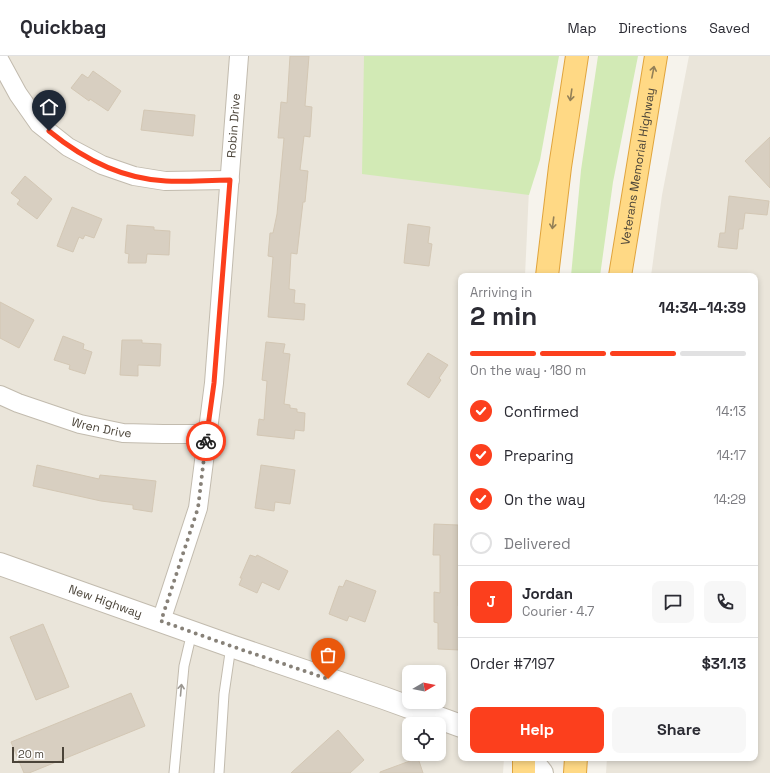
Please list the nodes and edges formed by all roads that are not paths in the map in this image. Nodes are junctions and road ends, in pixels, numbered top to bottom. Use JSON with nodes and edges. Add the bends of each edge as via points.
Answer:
{"nodes":[{"id":1,"x":239,"y":56,"type":"edge"},
{"id":2,"x":577,"y":56,"type":"edge"},
{"id":3,"x":656,"y":56,"type":"edge"},
{"id":4,"x":0,"y":61,"type":"edge"},
{"id":5,"x":230,"y":180,"type":"junction"},
{"id":6,"x":547,"y":273,"type":"edge"},
{"id":7,"x":620,"y":273,"type":"edge"},
{"id":8,"x":0,"y":395,"type":"edge"},
{"id":9,"x":207,"y":434,"type":"junction"},
{"id":10,"x":0,"y":564,"type":"edge"},
{"id":11,"x":161,"y":621,"type":"junction"},
{"id":12,"x":192,"y":632,"type":"junction"},
{"id":13,"x":231,"y":646,"type":"junction"},
{"id":14,"x":458,"y":725,"type":"edge"},
{"id":15,"x":524,"y":761,"type":"edge"},
{"id":16,"x":532,"y":761,"type":"edge"},
{"id":17,"x":576,"y":761,"type":"edge"},
{"id":18,"x":174,"y":773,"type":"edge"},
{"id":19,"x":219,"y":773,"type":"edge"},
{"id":20,"x":524,"y":773,"type":"edge"},
{"id":21,"x":542,"y":773,"type":"edge"},
{"id":22,"x":575,"y":773,"type":"edge"}],
"edges":[{"from":1,"to":5,"type":"street","name":"Robin Drive"},
{"from":2,"to":6,"type":"highway","one_way":true},
{"from":7,"to":3,"type":"highway","name":"Veterans Memorial Highway","one_way":true},
{"from":4,"to":5,"type":"street","via":[[18,94],[39,124],[68,146],[102,165],[134,176],[165,181]]},
{"from":5,"to":9,"type":"street","name":"Robin Drive","via":[[214,383]]},
{"from":8,"to":9,"type":"street","name":"Wren Drive","via":[[80,424],[123,433]]},
{"from":9,"to":11,"type":"street","name":"Robin Drive","via":[[198,508]]},
{"from":10,"to":11,"type":"street","name":"New Highway"},
{"from":11,"to":12,"type":"street","name":"New Highway"},
{"from":12,"to":13,"type":"street","name":"New Highway"},
{"from":18,"to":12,"type":"lane","one_way":true,"via":[[184,666]]},
{"from":13,"to":14,"type":"street","name":"New Highway"},
{"from":13,"to":19,"type":"lane","via":[[224,694]]},
{"from":15,"to":20,"type":"highway"},
{"from":16,"to":21,"type":"street"},
{"from":17,"to":22,"type":"highway"}]}
